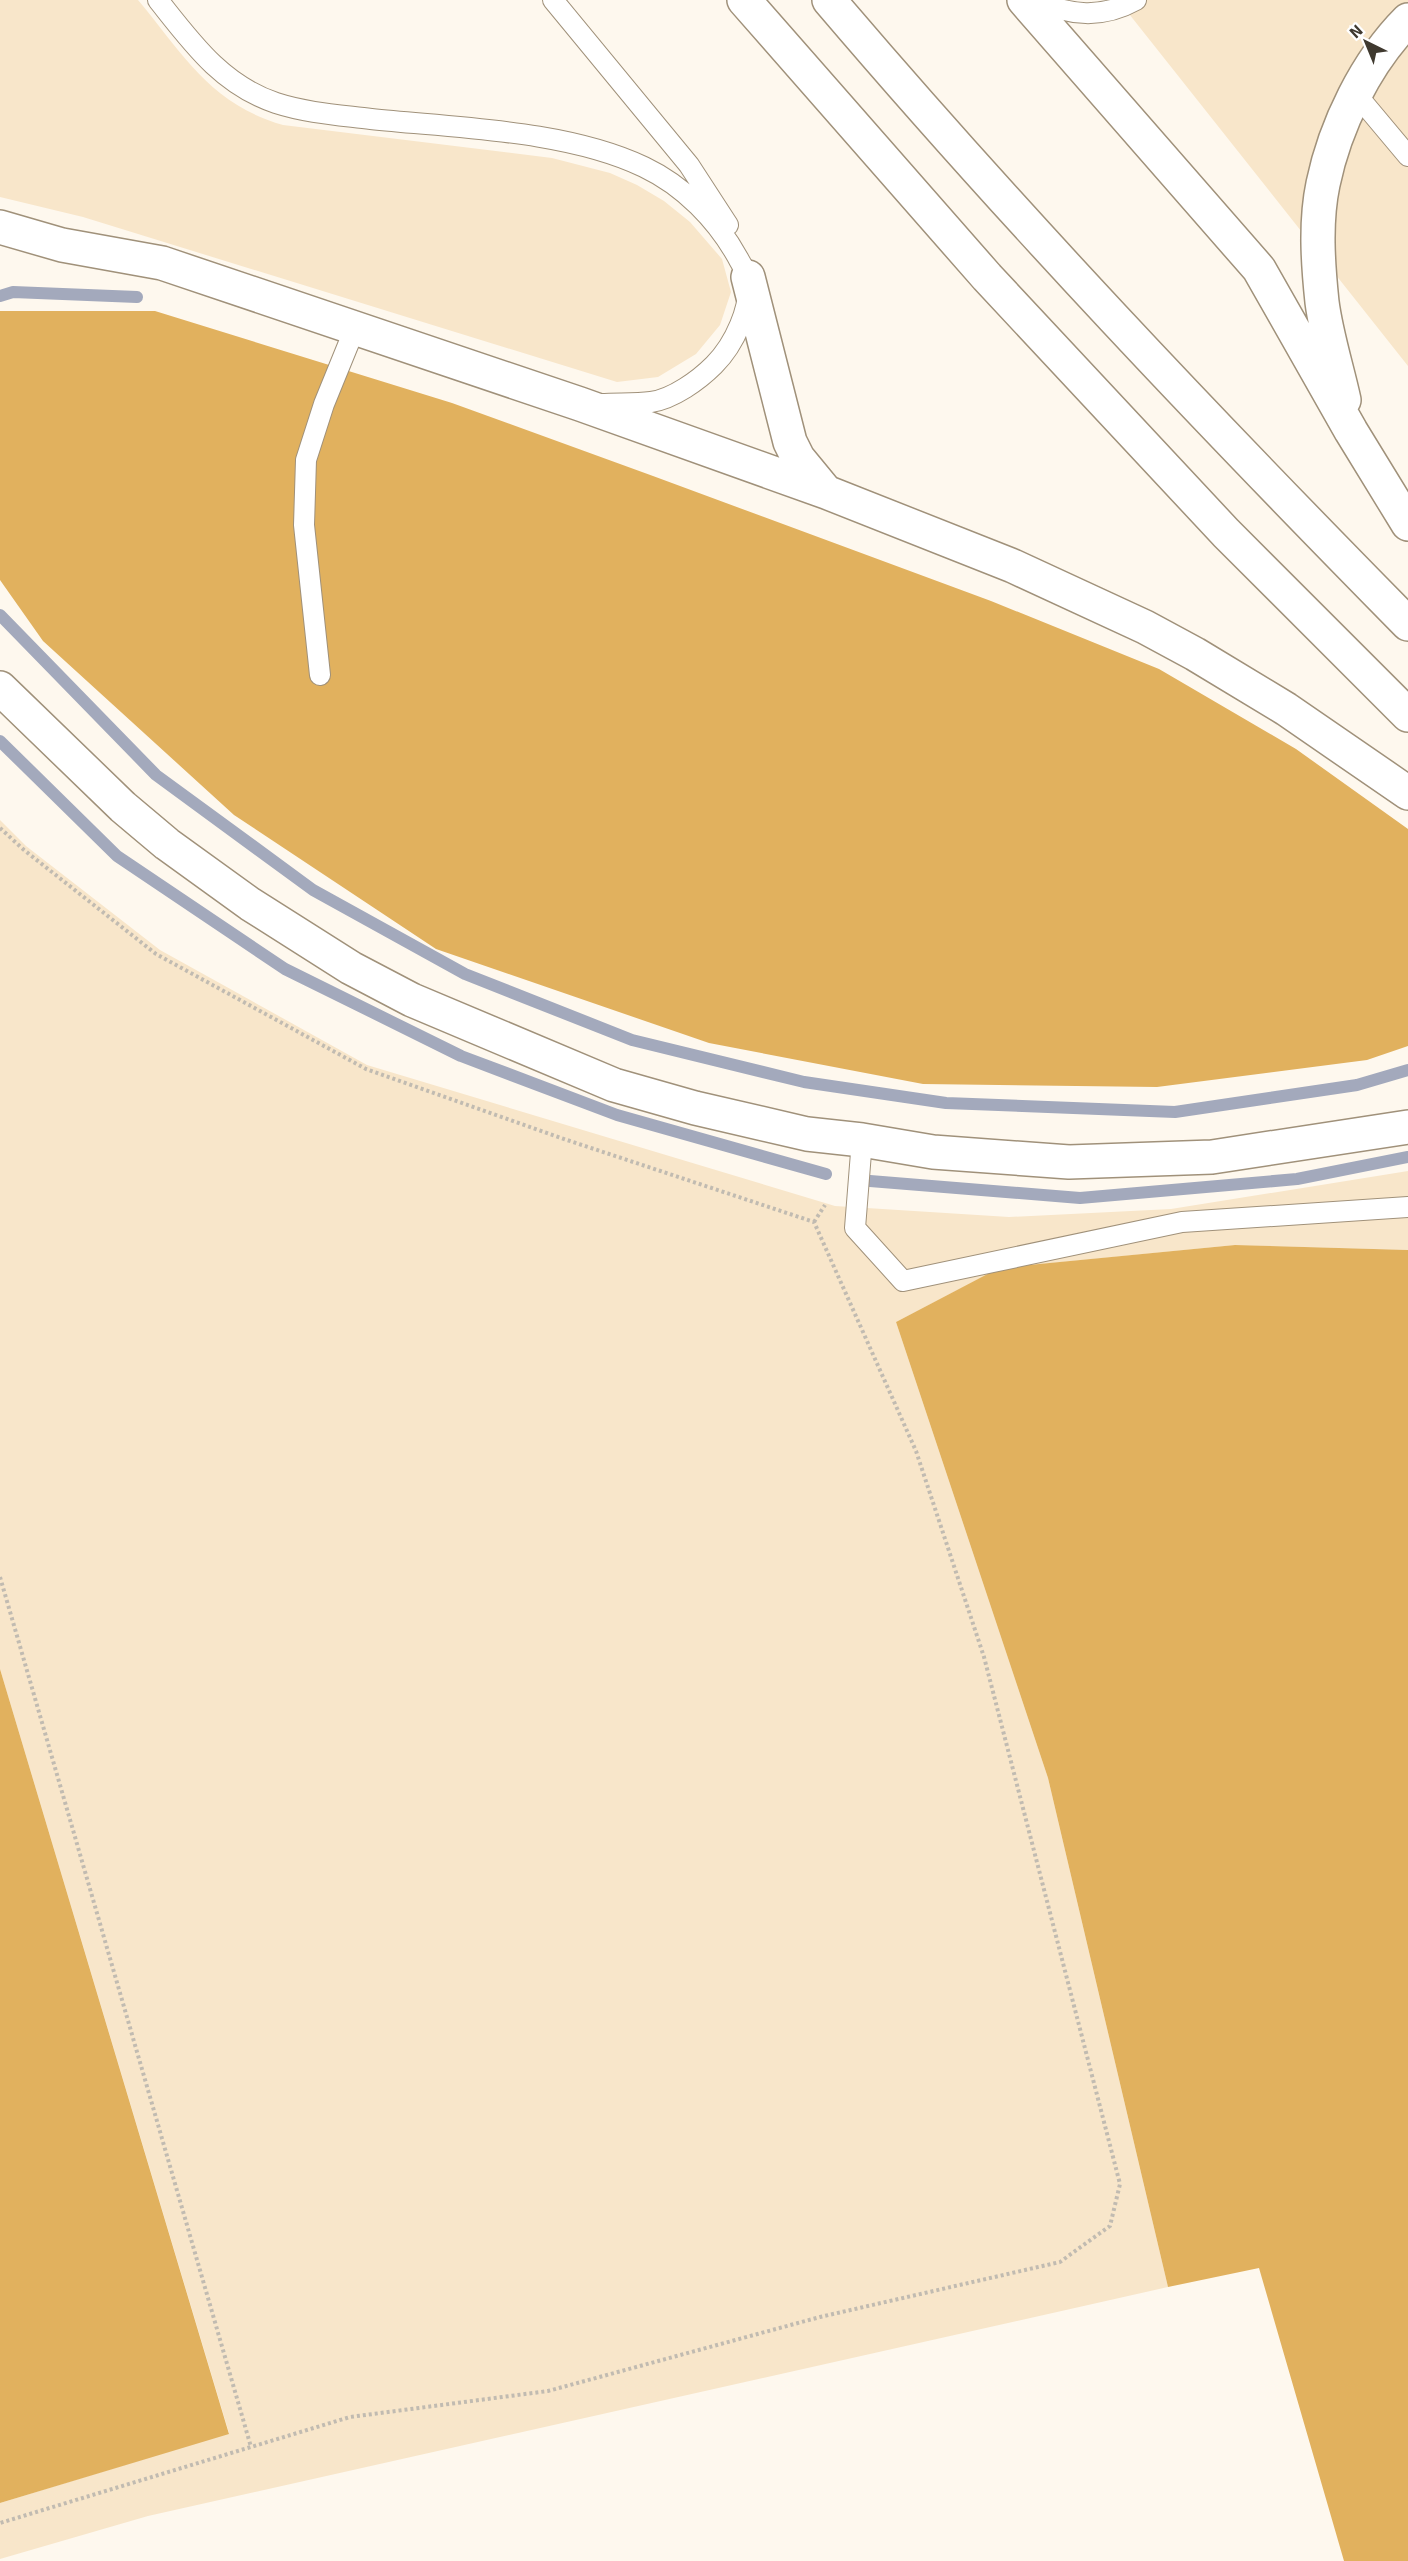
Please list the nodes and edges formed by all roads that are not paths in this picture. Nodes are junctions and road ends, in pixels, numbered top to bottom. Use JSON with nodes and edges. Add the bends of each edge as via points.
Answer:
{"nodes":[{"id":1,"x":158,"y":0,"type":"edge"},
{"id":2,"x":554,"y":0,"type":"edge"},
{"id":3,"x":744,"y":0,"type":"edge"},
{"id":4,"x":829,"y":0,"type":"edge"},
{"id":5,"x":1024,"y":0,"type":"edge"},
{"id":6,"x":1035,"y":0,"type":"edge"},
{"id":7,"x":1136,"y":0,"type":"edge"},
{"id":8,"x":1408,"y":20,"type":"edge"},
{"id":9,"x":1356,"y":94,"type":"junction"},
{"id":10,"x":1408,"y":156,"type":"edge"},
{"id":11,"x":0,"y":227,"type":"edge"},
{"id":12,"x":62,"y":246,"type":"junction"},
{"id":13,"x":0,"y":250,"type":"edge"},
{"id":14,"x":748,"y":277,"type":"junction"},
{"id":15,"x":355,"y":328,"type":"junction"},
{"id":16,"x":580,"y":404,"type":"junction"},
{"id":17,"x":1351,"y":431,"type":"junction"},
{"id":18,"x":826,"y":492,"type":"junction"},
{"id":19,"x":1408,"y":524,"type":"edge"},
{"id":20,"x":1408,"y":624,"type":"edge"},
{"id":21,"x":320,"y":675,"type":"dead end"},
{"id":22,"x":0,"y":688,"type":"edge"},
{"id":23,"x":1408,"y":715,"type":"edge"},
{"id":24,"x":1408,"y":793,"type":"edge"},
{"id":25,"x":1408,"y":1127,"type":"edge"},
{"id":26,"x":862,"y":1140,"type":"junction"},
{"id":27,"x":1408,"y":1207,"type":"edge"}],
"edges":[{"from":1,"to":14,"type":"lane","via":[[208,61],[228,78],[275,103],[320,113],[519,135],[612,155],[646,168],[703,210],[728,241]]},
{"from":2,"to":14,"type":"lane","via":[[704,185],[730,230]]},
{"from":3,"to":23,"type":"main road","via":[[987,277],[1226,533]]},
{"from":4,"to":20,"type":"main road","via":[[1055,254],[1247,460]]},
{"from":5,"to":17,"type":"main road","via":[[1259,270]]},
{"from":6,"to":7,"type":"lane","via":[[1056,9],[1096,14]]},
{"from":8,"to":9,"type":"main road","via":[[1378,56]]},
{"from":9,"to":10,"type":"lane"},
{"from":9,"to":17,"type":"main road","via":[[1340,128],[1323,184],[1318,245],[1323,305]]},
{"from":11,"to":12,"type":"main road"},
{"from":12,"to":13,"type":"main road"},
{"from":12,"to":15,"type":"main road","via":[[162,263]]},
{"from":14,"to":16,"type":"lane","via":[[739,328],[724,353],[700,377],[654,402]]},
{"from":14,"to":18,"type":"main road","via":[[790,442]]},
{"from":15,"to":16,"type":"main road"},
{"from":15,"to":21,"type":"lane","via":[[306,460],[304,525]]},
{"from":16,"to":18,"type":"main road"},
{"from":17,"to":19,"type":"main road"},
{"from":18,"to":24,"type":"main road","via":[[1013,566],[1145,627],[1261,693]]},
{"from":22,"to":26,"type":"main road","via":[[71,759],[167,844],[250,904],[351,968],[412,1000],[614,1085],[807,1134]]},
{"from":25,"to":26,"type":"main road","via":[[1212,1157],[1132,1161],[1069,1162],[933,1152]]},
{"from":26,"to":27,"type":"lane","via":[[855,1228],[903,1281],[1182,1222]]}]}
